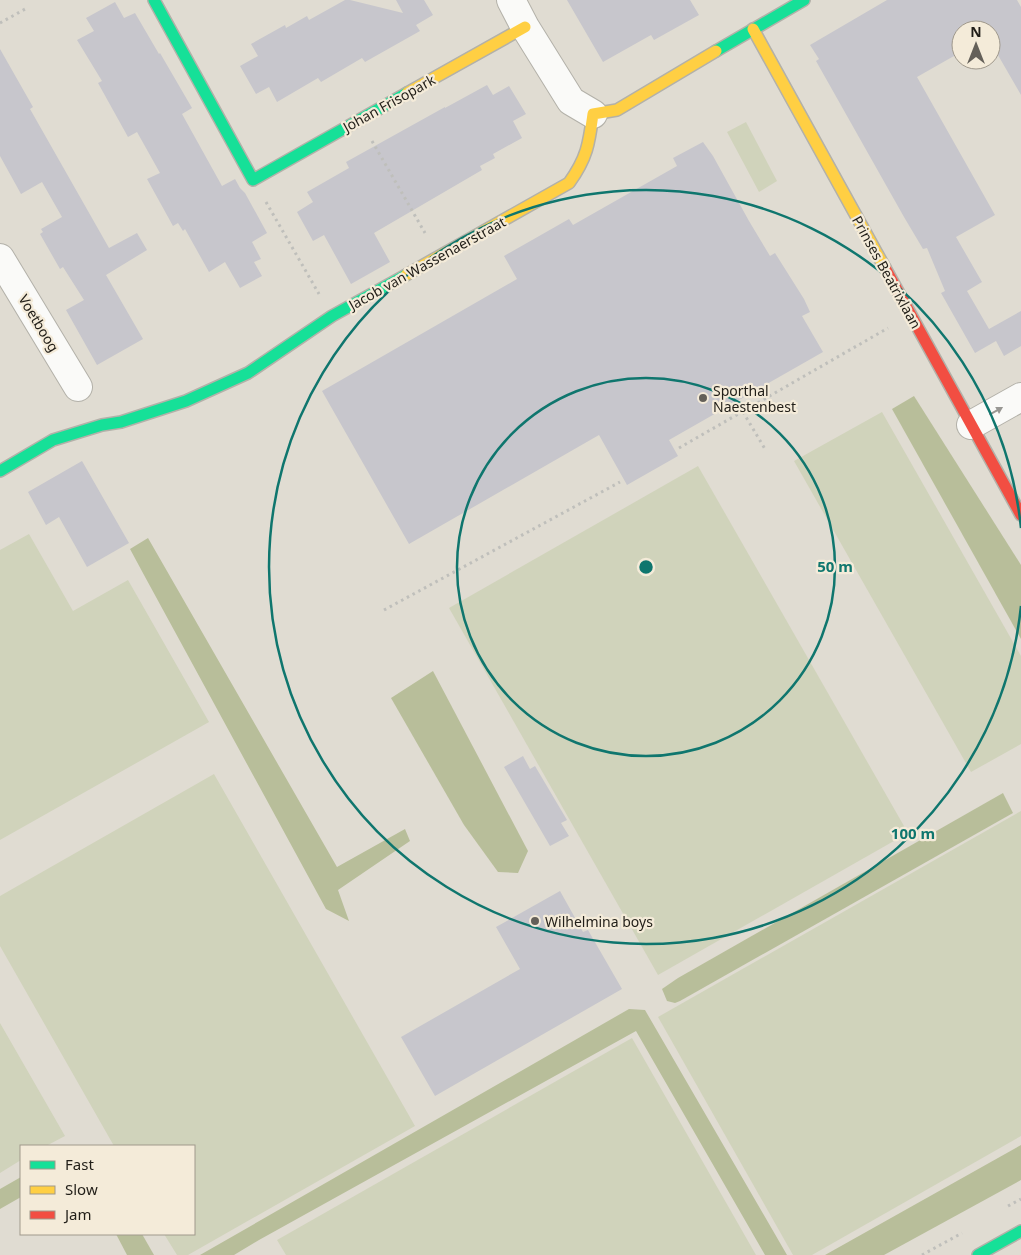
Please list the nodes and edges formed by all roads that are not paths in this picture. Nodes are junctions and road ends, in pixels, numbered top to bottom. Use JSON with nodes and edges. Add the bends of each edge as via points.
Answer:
{"nodes":[{"id":1,"x":154,"y":0,"type":"edge"},
{"id":2,"x":511,"y":0,"type":"edge"},
{"id":3,"x":799,"y":1,"type":"edge"},
{"id":4,"x":525,"y":27,"type":"junction"},
{"id":5,"x":753,"y":28,"type":"junction"},
{"id":6,"x":593,"y":114,"type":"junction"},
{"id":7,"x":0,"y":258,"type":"edge"},
{"id":8,"x":78,"y":387,"type":"dead end"},
{"id":9,"x":1021,"y":397,"type":"edge"},
{"id":10,"x":971,"y":425,"type":"junction"},
{"id":11,"x":0,"y":471,"type":"edge"},
{"id":12,"x":1021,"y":515,"type":"edge"},
{"id":13,"x":1021,"y":1231,"type":"edge"},
{"id":14,"x":978,"y":1255,"type":"edge"}],
"edges":[{"from":1,"to":4,"type":"street","name":"Johan Frisopark","via":[[253,180]]},
{"from":2,"to":4,"type":"street"},
{"from":3,"to":5,"type":"street"},
{"from":4,"to":6,"type":"street","via":[[570,101]]},
{"from":5,"to":6,"type":"street","via":[[617,110]]},
{"from":5,"to":10,"type":"street","name":"Prinses Beatrixlaan"},
{"from":6,"to":11,"type":"street","name":"Jacob van Wassenaerstraat","via":[[589,145],[580,168],[569,183],[332,316],[248,373],[186,401],[53,440]]},
{"from":7,"to":8,"type":"street","name":"Voetboog"},
{"from":10,"to":9,"type":"street","one_way":true},
{"from":10,"to":12,"type":"street","name":"Prinses Beatrixlaan"},
{"from":13,"to":14,"type":"street"}]}
